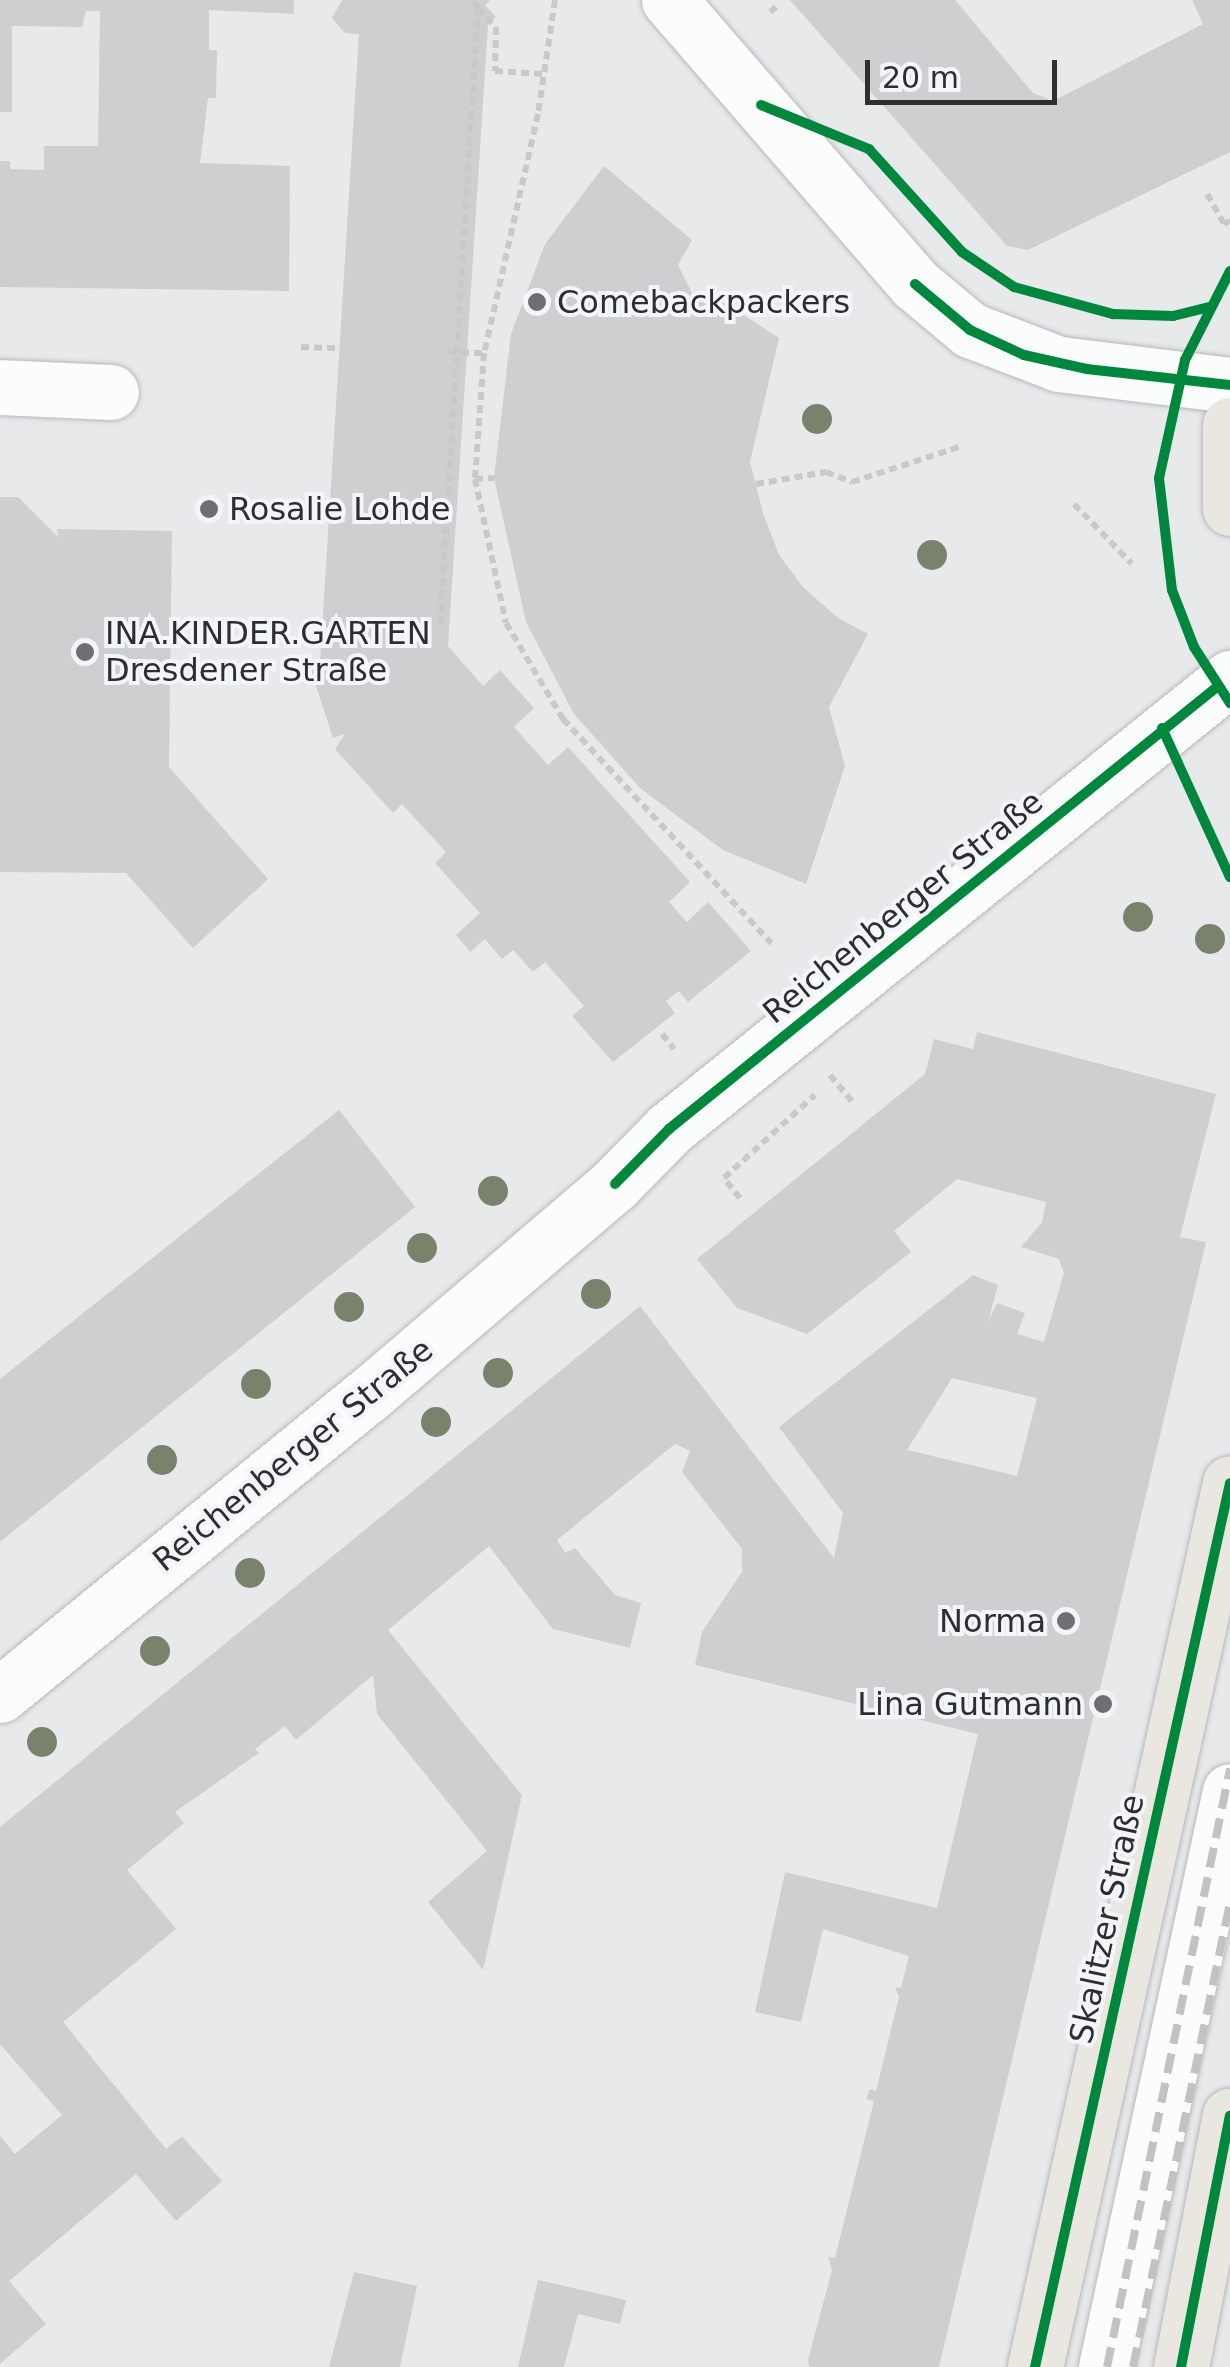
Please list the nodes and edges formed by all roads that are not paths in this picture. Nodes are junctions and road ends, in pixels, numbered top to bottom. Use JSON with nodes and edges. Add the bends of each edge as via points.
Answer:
{"nodes":[{"id":1,"x":669,"y":0,"type":"edge"},
{"id":2,"x":1230,"y":385,"type":"edge"},
{"id":3,"x":0,"y":388,"type":"edge"},
{"id":4,"x":111,"y":392,"type":"dead end"},
{"id":5,"x":1230,"y":425,"type":"edge"},
{"id":6,"x":1230,"y":508,"type":"edge"},
{"id":7,"x":1230,"y":678,"type":"edge"},
{"id":8,"x":1230,"y":1483,"type":"edge"},
{"id":9,"x":0,"y":1694,"type":"edge"},
{"id":10,"x":1230,"y":1791,"type":"edge"},
{"id":11,"x":1230,"y":2116,"type":"edge"},
{"id":12,"x":1035,"y":2367,"type":"edge"},
{"id":13,"x":1106,"y":2367,"type":"edge"},
{"id":14,"x":1181,"y":2367,"type":"edge"}],
"edges":[{"from":1,"to":2,"type":"street","via":[[914,284],[970,330],[1059,364]]},
{"from":3,"to":4,"type":"street"},
{"from":5,"to":6,"type":"main road"},
{"from":7,"to":9,"type":"street","name":"Reichenberger Straße","via":[[669,1129],[615,1184]]},
{"from":8,"to":12,"type":"main road","name":"Skalitzer Straße"},
{"from":10,"to":13,"type":"street"},
{"from":11,"to":14,"type":"main road"}]}
